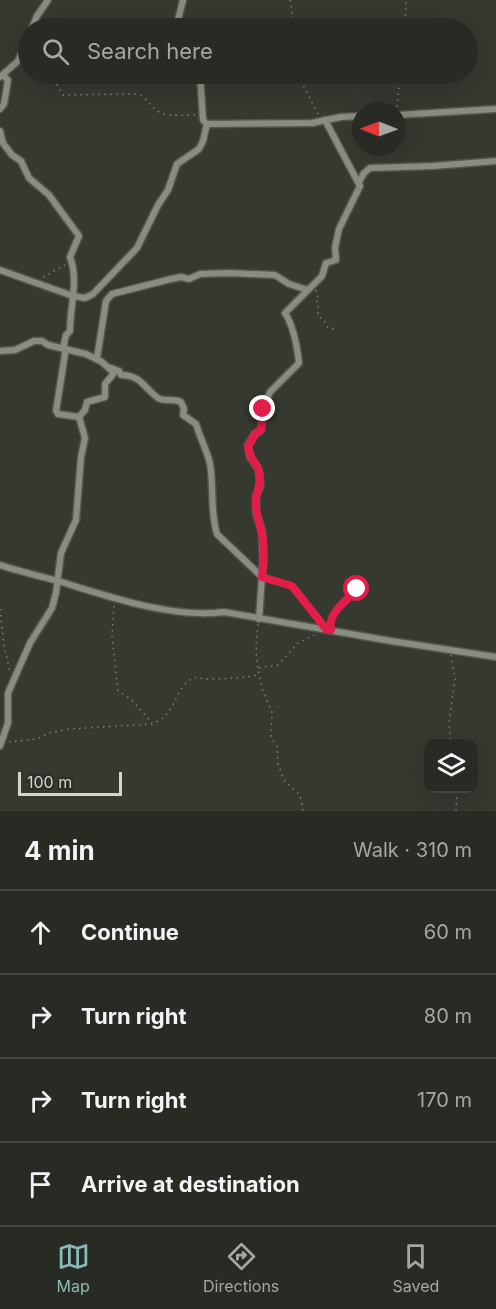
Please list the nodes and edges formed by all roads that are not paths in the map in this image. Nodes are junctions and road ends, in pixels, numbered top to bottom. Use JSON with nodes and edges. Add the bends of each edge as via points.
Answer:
{"nodes":[{"id":1,"x":48,"y":0,"type":"edge"},
{"id":2,"x":183,"y":0,"type":"edge"},
{"id":3,"x":37,"y":18,"type":"edge"},
{"id":4,"x":178,"y":18,"type":"edge"},
{"id":5,"x":18,"y":61,"type":"edge"},
{"id":6,"x":2,"y":77,"type":"edge"},
{"id":7,"x":200,"y":84,"type":"edge"},
{"id":8,"x":0,"y":109,"type":"edge"},
{"id":9,"x":496,"y":110,"type":"edge"},
{"id":10,"x":406,"y":113,"type":"edge"},
{"id":11,"x":352,"y":116,"type":"edge"},
{"id":12,"x":323,"y":120,"type":"junction"},
{"id":13,"x":207,"y":124,"type":"junction"},
{"id":14,"x":0,"y":131,"type":"edge"},
{"id":15,"x":496,"y":161,"type":"edge"},
{"id":16,"x":359,"y":182,"type":"junction"},
{"id":17,"x":0,"y":270,"type":"edge"},
{"id":18,"x":308,"y":290,"type":"junction"},
{"id":19,"x":73,"y":296,"type":"junction"},
{"id":20,"x":64,"y":349,"type":"junction"},
{"id":21,"x":0,"y":351,"type":"edge"},
{"id":22,"x":97,"y":358,"type":"junction"},
{"id":23,"x":110,"y":368,"type":"junction"},
{"id":24,"x":79,"y":417,"type":"junction"},
{"id":25,"x":0,"y":565,"type":"edge"},
{"id":26,"x":262,"y":577,"type":"junction"},
{"id":27,"x":57,"y":581,"type":"junction"},
{"id":28,"x":259,"y":619,"type":"junction"},
{"id":29,"x":496,"y":657,"type":"edge"},
{"id":30,"x":1,"y":744,"type":"edge"}],
"edges":[{"from":1,"to":3,"type":"street"},
{"from":2,"to":4,"type":"street"},
{"from":5,"to":6,"type":"street"},
{"from":6,"to":8,"type":"street","via":[[8,83]]},
{"from":7,"to":13,"type":"street","via":[[202,116]]},
{"from":9,"to":10,"type":"street"},
{"from":11,"to":12,"type":"street"},
{"from":12,"to":13,"type":"street"},
{"from":12,"to":16,"type":"street"},
{"from":13,"to":19,"type":"street","via":[[199,149],[177,164],[171,184],[137,248],[93,294],[86,298]]},
{"from":14,"to":19,"type":"street","via":[[3,142],[21,161],[29,178],[49,195],[78,235],[70,257],[74,268]]},
{"from":15,"to":16,"type":"street","via":[[370,168]]},
{"from":16,"to":18,"type":"street","via":[[339,229],[336,260],[326,263],[322,276]]},
{"from":17,"to":19,"type":"street"},
{"from":18,"to":22,"type":"street","via":[[275,274],[230,273],[171,279],[112,294],[106,301]]},
{"from":18,"to":26,"type":"street","via":[[285,313],[291,320],[299,363],[270,392],[261,430],[248,447],[259,472],[256,513],[262,531]]},
{"from":19,"to":20,"type":"street"},
{"from":20,"to":21,"type":"street","via":[[34,341],[15,350]]},
{"from":20,"to":22,"type":"street"},
{"from":20,"to":24,"type":"street","via":[[56,411]]},
{"from":22,"to":23,"type":"street"},
{"from":23,"to":24,"type":"street","via":[[114,373],[105,384],[105,397],[87,402]]},
{"from":23,"to":26,"type":"street","via":[[136,377],[158,398],[182,402],[183,416],[196,424],[210,465],[217,534]]},
{"from":24,"to":27,"type":"street","via":[[86,438],[78,511],[61,553]]},
{"from":25,"to":27,"type":"street"},
{"from":26,"to":28,"type":"street"},
{"from":27,"to":28,"type":"street","via":[[188,613],[224,612]]},
{"from":27,"to":30,"type":"street","via":[[52,608],[33,637],[7,695],[8,723]]},
{"from":28,"to":29,"type":"street"}]}
